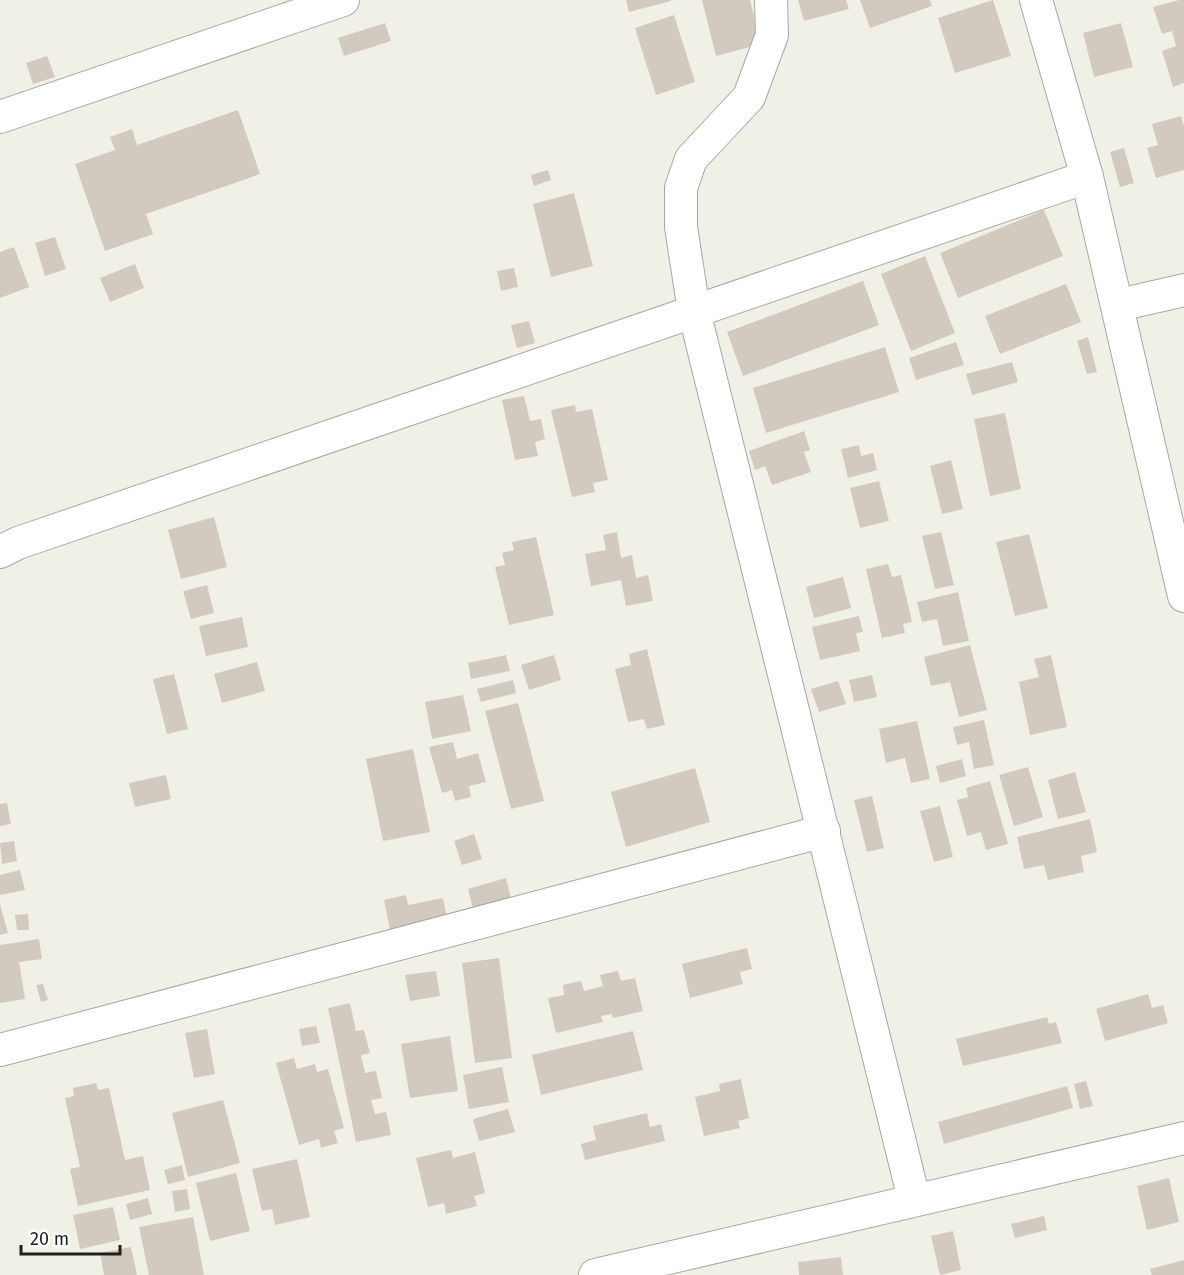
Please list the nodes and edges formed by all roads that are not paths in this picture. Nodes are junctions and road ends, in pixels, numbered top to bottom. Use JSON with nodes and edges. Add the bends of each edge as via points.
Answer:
{"nodes":[{"id":1,"x":343,"y":0,"type":"edge"},
{"id":2,"x":771,"y":0,"type":"edge"},
{"id":3,"x":1036,"y":0,"type":"edge"},
{"id":4,"x":0,"y":117,"type":"edge"},
{"id":5,"x":1087,"y":177,"type":"junction"},
{"id":6,"x":1184,"y":290,"type":"edge"},
{"id":7,"x":1119,"y":305,"type":"junction"},
{"id":8,"x":694,"y":310,"type":"junction"},
{"id":9,"x":0,"y":552,"type":"edge"},
{"id":10,"x":1184,"y":596,"type":"edge"},
{"id":11,"x":824,"y":831,"type":"junction"},
{"id":12,"x":0,"y":1050,"type":"edge"},
{"id":13,"x":1184,"y":1138,"type":"edge"},
{"id":14,"x":914,"y":1199,"type":"junction"},
{"id":15,"x":595,"y":1275,"type":"edge"}],
"edges":[{"from":1,"to":4,"type":"street"},
{"from":2,"to":8,"type":"street","via":[[772,35],[749,97],[691,159],[681,188],[681,227]]},
{"from":3,"to":5,"type":"street"},
{"from":5,"to":7,"type":"street"},
{"from":5,"to":8,"type":"street"},
{"from":6,"to":7,"type":"street"},
{"from":7,"to":10,"type":"street"},
{"from":8,"to":9,"type":"street"},
{"from":8,"to":11,"type":"street"},
{"from":11,"to":12,"type":"street"},
{"from":11,"to":14,"type":"street"},
{"from":13,"to":14,"type":"street"},
{"from":14,"to":15,"type":"street"}]}
